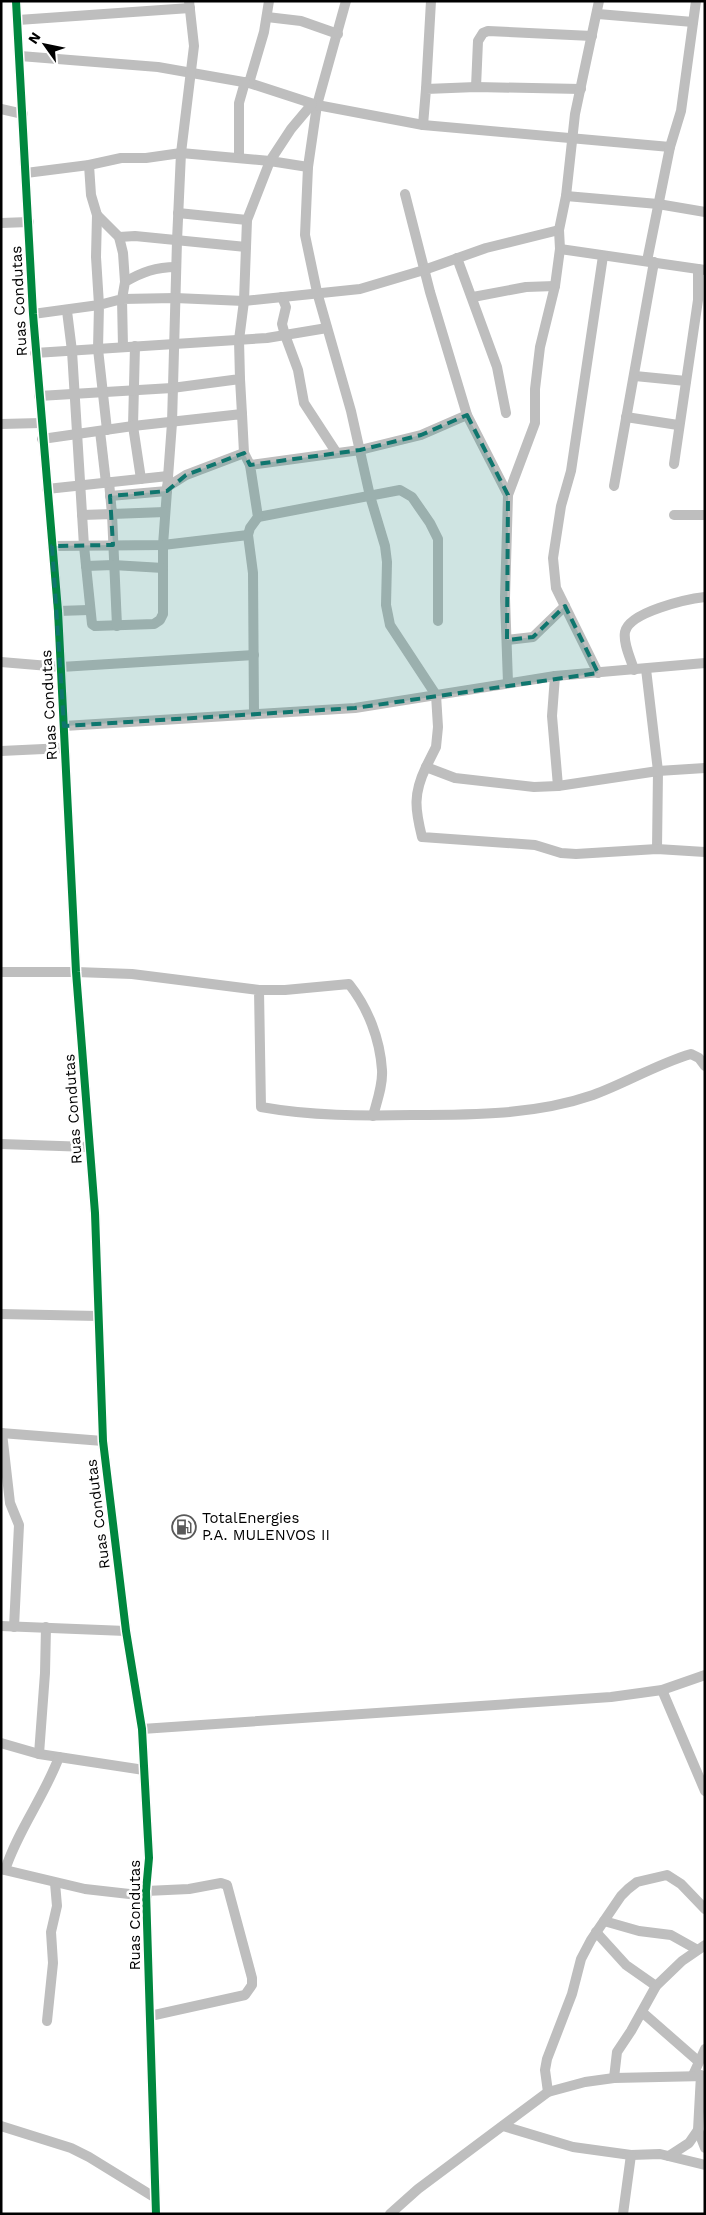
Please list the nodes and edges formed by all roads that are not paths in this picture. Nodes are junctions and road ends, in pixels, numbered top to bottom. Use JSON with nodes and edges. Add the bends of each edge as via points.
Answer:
{"nodes":[{"id":1,"x":16,"y":1,"type":"edge"},
{"id":2,"x":269,"y":1,"type":"edge"},
{"id":3,"x":346,"y":1,"type":"edge"},
{"id":4,"x":431,"y":1,"type":"edge"},
{"id":5,"x":599,"y":1,"type":"edge"},
{"id":6,"x":696,"y":1,"type":"edge"},
{"id":7,"x":190,"y":5,"type":"edge"},
{"id":8,"x":598,"y":14,"type":"junction"},
{"id":9,"x":267,"y":17,"type":"junction"},
{"id":10,"x":18,"y":20,"type":"junction"},
{"id":11,"x":692,"y":22,"type":"junction"},
{"id":12,"x":338,"y":34,"type":"junction"},
{"id":13,"x":592,"y":36,"type":"junction"},
{"id":14,"x":20,"y":56,"type":"junction"},
{"id":15,"x":190,"y":73,"type":"junction"},
{"id":16,"x":247,"y":83,"type":"junction"},
{"id":17,"x":476,"y":87,"type":"junction"},
{"id":18,"x":426,"y":89,"type":"junction"},
{"id":19,"x":581,"y":89,"type":"junction"},
{"id":20,"x":314,"y":105,"type":"junction"},
{"id":21,"x":1,"y":110,"type":"edge"},
{"id":22,"x":23,"y":114,"type":"junction"},
{"id":23,"x":423,"y":125,"type":"junction"},
{"id":24,"x":572,"y":138,"type":"junction"},
{"id":25,"x":670,"y":147,"type":"junction"},
{"id":26,"x":181,"y":153,"type":"junction"},
{"id":27,"x":239,"y":158,"type":"junction"},
{"id":28,"x":270,"y":161,"type":"junction"},
{"id":29,"x":89,"y":165,"type":"junction"},
{"id":30,"x":308,"y":167,"type":"junction"},
{"id":31,"x":26,"y":173,"type":"junction"},
{"id":32,"x":406,"y":194,"type":"dead end"},
{"id":33,"x":566,"y":196,"type":"junction"},
{"id":34,"x":658,"y":204,"type":"junction"},
{"id":35,"x":705,"y":212,"type":"edge"},
{"id":36,"x":178,"y":213,"type":"junction"},
{"id":37,"x":97,"y":215,"type":"junction"},
{"id":38,"x":247,"y":220,"type":"junction"},
{"id":39,"x":29,"y":222,"type":"junction"},
{"id":40,"x":1,"y":223,"type":"edge"},
{"id":41,"x":559,"y":230,"type":"junction"},
{"id":42,"x":119,"y":237,"type":"junction"},
{"id":43,"x":177,"y":241,"type":"junction"},
{"id":44,"x":246,"y":247,"type":"junction"},
{"id":45,"x":560,"y":249,"type":"junction"},
{"id":46,"x":603,"y":256,"type":"junction"},
{"id":47,"x":457,"y":258,"type":"junction"},
{"id":48,"x":651,"y":261,"type":"junction"},
{"id":49,"x":176,"y":267,"type":"junction"},
{"id":50,"x":701,"y":269,"type":"edge"},
{"id":51,"x":424,"y":270,"type":"junction"},
{"id":52,"x":125,"y":282,"type":"junction"},
{"id":53,"x":555,"y":286,"type":"junction"},
{"id":54,"x":317,"y":292,"type":"junction"},
{"id":55,"x":282,"y":297,"type":"junction"},
{"id":56,"x":473,"y":297,"type":"junction"},
{"id":57,"x":175,"y":298,"type":"junction"},
{"id":58,"x":122,"y":299,"type":"junction"},
{"id":59,"x":244,"y":301,"type":"junction"},
{"id":60,"x":99,"y":305,"type":"junction"},
{"id":61,"x":67,"y":310,"type":"junction"},
{"id":62,"x":33,"y":314,"type":"junction"},
{"id":63,"x":326,"y":328,"type":"junction"},
{"id":64,"x":285,"y":336,"type":"junction"},
{"id":65,"x":239,"y":340,"type":"junction"},
{"id":66,"x":174,"y":343,"type":"junction"},
{"id":67,"x":135,"y":346,"type":"junction"},
{"id":68,"x":123,"y":347,"type":"junction"},
{"id":69,"x":98,"y":349,"type":"junction"},
{"id":70,"x":72,"y":350,"type":"junction"},
{"id":71,"x":36,"y":353,"type":"junction"},
{"id":72,"x":635,"y":376,"type":"junction"},
{"id":73,"x":240,"y":378,"type":"junction"},
{"id":74,"x":686,"y":381,"type":"junction"},
{"id":75,"x":172,"y":388,"type":"junction"},
{"id":76,"x":134,"y":391,"type":"junction"},
{"id":77,"x":101,"y":392,"type":"junction"},
{"id":78,"x":75,"y":393,"type":"junction"},
{"id":79,"x":39,"y":396,"type":"junction"},
{"id":80,"x":506,"y":413,"type":"dead end"},
{"id":81,"x":242,"y":414,"type":"junction"},
{"id":82,"x":466,"y":415,"type":"junction"},
{"id":83,"x":626,"y":417,"type":"junction"},
{"id":84,"x":41,"y":423,"type":"junction"},
{"id":85,"x":172,"y":423,"type":"junction"},
{"id":86,"x":1,"y":424,"type":"edge"},
{"id":87,"x":678,"y":425,"type":"junction"},
{"id":88,"x":133,"y":426,"type":"junction"},
{"id":89,"x":103,"y":430,"type":"junction"},
{"id":90,"x":78,"y":434,"type":"junction"},
{"id":91,"x":42,"y":439,"type":"junction"},
{"id":92,"x":360,"y":450,"type":"junction"},
{"id":93,"x":336,"y":452,"type":"junction"},
{"id":94,"x":244,"y":453,"type":"junction"},
{"id":95,"x":674,"y":464,"type":"dead end"},
{"id":96,"x":250,"y":465,"type":"junction"},
{"id":97,"x":168,"y":476,"type":"junction"},
{"id":98,"x":141,"y":479,"type":"junction"},
{"id":99,"x":107,"y":482,"type":"junction"},
{"id":100,"x":80,"y":486,"type":"junction"},
{"id":101,"x":614,"y":486,"type":"dead end"},
{"id":102,"x":47,"y":489,"type":"junction"},
{"id":103,"x":167,"y":489,"type":"junction"},
{"id":104,"x":508,"y":495,"type":"junction"},
{"id":105,"x":110,"y":496,"type":"junction"},
{"id":106,"x":370,"y":496,"type":"junction"},
{"id":107,"x":165,"y":512,"type":"junction"},
{"id":108,"x":112,"y":514,"type":"junction"},
{"id":109,"x":82,"y":515,"type":"junction"},
{"id":110,"x":674,"y":515,"type":"dead end"},
{"id":111,"x":705,"y":515,"type":"edge"},
{"id":112,"x":258,"y":517,"type":"junction"},
{"id":113,"x":248,"y":535,"type":"junction"},
{"id":114,"x":113,"y":545,"type":"junction"},
{"id":115,"x":163,"y":545,"type":"junction"},
{"id":116,"x":52,"y":546,"type":"junction"},
{"id":117,"x":84,"y":546,"type":"junction"},
{"id":118,"x":113,"y":565,"type":"junction"},
{"id":119,"x":86,"y":566,"type":"junction"},
{"id":120,"x":163,"y":568,"type":"junction"},
{"id":121,"x":705,"y":597,"type":"edge"},
{"id":122,"x":565,"y":606,"type":"junction"},
{"id":123,"x":89,"y":610,"type":"junction"},
{"id":124,"x":58,"y":611,"type":"junction"},
{"id":125,"x":438,"y":622,"type":"dead end"},
{"id":126,"x":117,"y":626,"type":"junction"},
{"id":127,"x":506,"y":640,"type":"junction"},
{"id":128,"x":254,"y":655,"type":"junction"},
{"id":129,"x":1,"y":662,"type":"edge"},
{"id":130,"x":705,"y":663,"type":"edge"},
{"id":131,"x":60,"y":666,"type":"junction"},
{"id":132,"x":646,"y":669,"type":"junction"},
{"id":133,"x":634,"y":670,"type":"junction"},
{"id":134,"x":598,"y":673,"type":"junction"},
{"id":135,"x":555,"y":676,"type":"junction"},
{"id":136,"x":508,"y":683,"type":"junction"},
{"id":137,"x":436,"y":695,"type":"junction"},
{"id":138,"x":254,"y":714,"type":"junction"},
{"id":139,"x":64,"y":726,"type":"junction"},
{"id":140,"x":65,"y":748,"type":"junction"},
{"id":141,"x":1,"y":751,"type":"edge"},
{"id":142,"x":426,"y":767,"type":"junction"},
{"id":143,"x":705,"y":768,"type":"edge"},
{"id":144,"x":658,"y":771,"type":"junction"},
{"id":145,"x":558,"y":786,"type":"junction"},
{"id":146,"x":658,"y":849,"type":"junction"},
{"id":147,"x":705,"y":852,"type":"edge"},
{"id":148,"x":1,"y":972,"type":"edge"},
{"id":149,"x":76,"y":972,"type":"junction"},
{"id":150,"x":259,"y":990,"type":"junction"},
{"id":151,"x":705,"y":1066,"type":"edge"},
{"id":152,"x":373,"y":1116,"type":"junction"},
{"id":153,"x":1,"y":1144,"type":"edge"},
{"id":154,"x":89,"y":1147,"type":"junction"},
{"id":155,"x":1,"y":1314,"type":"edge"},
{"id":156,"x":98,"y":1316,"type":"junction"},
{"id":157,"x":1,"y":1433,"type":"edge"},
{"id":158,"x":103,"y":1441,"type":"junction"},
{"id":159,"x":1,"y":1626,"type":"edge"},
{"id":160,"x":14,"y":1627,"type":"junction"},
{"id":161,"x":46,"y":1627,"type":"junction"},
{"id":162,"x":126,"y":1631,"type":"junction"},
{"id":163,"x":705,"y":1675,"type":"edge"},
{"id":164,"x":662,"y":1690,"type":"junction"},
{"id":165,"x":142,"y":1730,"type":"junction"},
{"id":166,"x":1,"y":1743,"type":"edge"},
{"id":167,"x":39,"y":1754,"type":"junction"},
{"id":168,"x":59,"y":1757,"type":"junction"},
{"id":169,"x":144,"y":1770,"type":"junction"},
{"id":170,"x":705,"y":1791,"type":"edge"},
{"id":171,"x":3,"y":1870,"type":"edge"},
{"id":172,"x":55,"y":1883,"type":"junction"},
{"id":173,"x":147,"y":1893,"type":"junction"},
{"id":174,"x":705,"y":1910,"type":"edge"},
{"id":175,"x":604,"y":1921,"type":"junction"},
{"id":176,"x":596,"y":1932,"type":"junction"},
{"id":177,"x":700,"y":1947,"type":"edge"},
{"id":178,"x":656,"y":1986,"type":"junction"},
{"id":179,"x":642,"y":2012,"type":"junction"},
{"id":180,"x":150,"y":2016,"type":"junction"},
{"id":181,"x":47,"y":2021,"type":"dead end"},
{"id":182,"x":705,"y":2049,"type":"edge"},
{"id":183,"x":698,"y":2060,"type":"junction"},
{"id":184,"x":700,"y":2075,"type":"edge"},
{"id":185,"x":614,"y":2078,"type":"junction"},
{"id":186,"x":548,"y":2092,"type":"junction"},
{"id":187,"x":1,"y":2126,"type":"edge"},
{"id":188,"x":502,"y":2126,"type":"junction"},
{"id":189,"x":698,"y":2130,"type":"junction"},
{"id":190,"x":705,"y":2148,"type":"edge"},
{"id":191,"x":631,"y":2155,"type":"junction"},
{"id":192,"x":669,"y":2156,"type":"junction"},
{"id":193,"x":705,"y":2165,"type":"edge"},
{"id":194,"x":154,"y":2197,"type":"junction"},
{"id":195,"x":156,"y":2214,"type":"edge"},
{"id":196,"x":390,"y":2214,"type":"edge"},
{"id":197,"x":623,"y":2214,"type":"edge"}],
"edges":[{"from":1,"to":10,"type":"street","name":"Ruas Condutas"},
{"from":2,"to":9,"type":"street"},
{"from":3,"to":12,"type":"street"},
{"from":4,"to":18,"type":"street"},
{"from":5,"to":8,"type":"street"},
{"from":6,"to":11,"type":"street"},
{"from":7,"to":10,"type":"street"},
{"from":7,"to":15,"type":"street","via":[[194,46]]},
{"from":8,"to":11,"type":"street"},
{"from":8,"to":13,"type":"street"},
{"from":9,"to":12,"type":"street","via":[[301,21]]},
{"from":9,"to":16,"type":"street"},
{"from":10,"to":14,"type":"street","name":"Ruas Condutas"},
{"from":11,"to":25,"type":"street","via":[[681,111]]},
{"from":12,"to":20,"type":"street"},
{"from":13,"to":17,"type":"street","via":[[483,33],[478,41]]},
{"from":13,"to":19,"type":"street"},
{"from":14,"to":15,"type":"street","via":[[136,64]]},
{"from":14,"to":22,"type":"street","name":"Ruas Condutas"},
{"from":15,"to":16,"type":"street"},
{"from":15,"to":26,"type":"street"},
{"from":16,"to":20,"type":"street"},
{"from":16,"to":27,"type":"street","via":[[239,103]]},
{"from":17,"to":18,"type":"street"},
{"from":17,"to":19,"type":"street"},
{"from":18,"to":23,"type":"street"},
{"from":19,"to":24,"type":"street"},
{"from":20,"to":23,"type":"street"},
{"from":20,"to":28,"type":"street","via":[[291,129]]},
{"from":20,"to":30,"type":"street"},
{"from":21,"to":22,"type":"street"},
{"from":22,"to":31,"type":"street","name":"Ruas Condutas"},
{"from":23,"to":24,"type":"street"},
{"from":24,"to":25,"type":"street"},
{"from":24,"to":33,"type":"street"},
{"from":25,"to":34,"type":"street"},
{"from":26,"to":27,"type":"street"},
{"from":26,"to":29,"type":"street","via":[[121,158]]},
{"from":26,"to":36,"type":"street"},
{"from":27,"to":28,"type":"street"},
{"from":28,"to":30,"type":"street"},
{"from":28,"to":38,"type":"street"},
{"from":29,"to":31,"type":"street"},
{"from":29,"to":37,"type":"street","via":[[91,195]]},
{"from":30,"to":54,"type":"street","via":[[305,234]]},
{"from":31,"to":39,"type":"street","name":"Ruas Condutas"},
{"from":32,"to":51,"type":"street"},
{"from":33,"to":34,"type":"street"},
{"from":33,"to":41,"type":"street"},
{"from":34,"to":35,"type":"street"},
{"from":34,"to":48,"type":"street"},
{"from":36,"to":38,"type":"street"},
{"from":36,"to":43,"type":"street"},
{"from":37,"to":42,"type":"street"},
{"from":37,"to":60,"type":"street"},
{"from":38,"to":44,"type":"street"},
{"from":39,"to":40,"type":"street"},
{"from":39,"to":62,"type":"street","name":"Ruas Condutas"},
{"from":41,"to":45,"type":"street"},
{"from":41,"to":47,"type":"street"},
{"from":42,"to":43,"type":"street"},
{"from":42,"to":52,"type":"street","via":[[124,253]]},
{"from":43,"to":44,"type":"street"},
{"from":43,"to":49,"type":"street"},
{"from":44,"to":59,"type":"street"},
{"from":45,"to":46,"type":"street"},
{"from":45,"to":53,"type":"street"},
{"from":46,"to":48,"type":"street"},
{"from":46,"to":122,"type":"street","via":[[571,471],[561,506],[553,558],[556,588]]},
{"from":47,"to":51,"type":"street"},
{"from":47,"to":56,"type":"street"},
{"from":48,"to":50,"type":"street"},
{"from":48,"to":72,"type":"street"},
{"from":49,"to":52,"type":"street","via":[[158,267]]},
{"from":49,"to":57,"type":"street"},
{"from":50,"to":74,"type":"street"},
{"from":51,"to":54,"type":"street","via":[[360,289]]},
{"from":51,"to":82,"type":"street"},
{"from":52,"to":58,"type":"street"},
{"from":53,"to":56,"type":"street","via":[[526,287]]},
{"from":53,"to":104,"type":"street","via":[[540,347],[535,423]]},
{"from":54,"to":55,"type":"street"},
{"from":54,"to":63,"type":"street"},
{"from":55,"to":59,"type":"street"},
{"from":55,"to":64,"type":"street","via":[[286,307],[282,324]]},
{"from":56,"to":80,"type":"street","via":[[497,367]]},
{"from":57,"to":58,"type":"street"},
{"from":57,"to":59,"type":"street"},
{"from":57,"to":66,"type":"street"},
{"from":58,"to":60,"type":"street"},
{"from":58,"to":68,"type":"street"},
{"from":59,"to":65,"type":"street"},
{"from":60,"to":61,"type":"street"},
{"from":60,"to":69,"type":"street"},
{"from":61,"to":62,"type":"street"},
{"from":61,"to":70,"type":"street"},
{"from":62,"to":71,"type":"street","name":"Ruas Condutas"},
{"from":63,"to":64,"type":"street"},
{"from":63,"to":92,"type":"street"},
{"from":64,"to":65,"type":"street"},
{"from":64,"to":93,"type":"street","via":[[298,370],[306,408]]},
{"from":65,"to":66,"type":"street"},
{"from":65,"to":73,"type":"street"},
{"from":66,"to":67,"type":"street"},
{"from":66,"to":75,"type":"street"},
{"from":67,"to":68,"type":"street"},
{"from":67,"to":76,"type":"street"},
{"from":68,"to":69,"type":"street"},
{"from":69,"to":70,"type":"street"},
{"from":69,"to":77,"type":"street"},
{"from":70,"to":71,"type":"street"},
{"from":70,"to":78,"type":"street"},
{"from":71,"to":79,"type":"street","name":"Ruas Condutas"},
{"from":72,"to":74,"type":"street"},
{"from":72,"to":83,"type":"street"},
{"from":73,"to":75,"type":"street"},
{"from":73,"to":81,"type":"street"},
{"from":74,"to":87,"type":"street"},
{"from":75,"to":76,"type":"street"},
{"from":75,"to":85,"type":"street"},
{"from":76,"to":77,"type":"street"},
{"from":76,"to":88,"type":"street"},
{"from":77,"to":78,"type":"street"},
{"from":77,"to":89,"type":"street"},
{"from":78,"to":79,"type":"street"},
{"from":78,"to":90,"type":"street"},
{"from":79,"to":84,"type":"street","name":"Ruas Condutas"},
{"from":81,"to":85,"type":"street"},
{"from":81,"to":94,"type":"street"},
{"from":82,"to":92,"type":"street","via":[[421,435]]},
{"from":82,"to":104,"type":"street"},
{"from":83,"to":87,"type":"street"},
{"from":83,"to":101,"type":"street"},
{"from":84,"to":86,"type":"street"},
{"from":84,"to":91,"type":"street","name":"Ruas Condutas"},
{"from":85,"to":88,"type":"street"},
{"from":85,"to":97,"type":"street"},
{"from":87,"to":95,"type":"street"},
{"from":88,"to":89,"type":"street"},
{"from":88,"to":98,"type":"street"},
{"from":89,"to":90,"type":"street"},
{"from":89,"to":99,"type":"street"},
{"from":90,"to":91,"type":"street"},
{"from":90,"to":100,"type":"street"},
{"from":91,"to":102,"type":"street","name":"Ruas Condutas"},
{"from":92,"to":93,"type":"street"},
{"from":92,"to":106,"type":"street"},
{"from":93,"to":96,"type":"street"},
{"from":94,"to":96,"type":"street"},
{"from":94,"to":103,"type":"street","via":[[186,475]]},
{"from":96,"to":112,"type":"street"},
{"from":97,"to":98,"type":"street"},
{"from":97,"to":103,"type":"street"},
{"from":98,"to":99,"type":"street"},
{"from":99,"to":100,"type":"street"},
{"from":99,"to":105,"type":"street"},
{"from":100,"to":102,"type":"street"},
{"from":100,"to":109,"type":"street"},
{"from":102,"to":116,"type":"street","name":"Ruas Condutas"},
{"from":103,"to":105,"type":"street"},
{"from":103,"to":107,"type":"street"},
{"from":104,"to":127,"type":"street"},
{"from":105,"to":108,"type":"street"},
{"from":106,"to":112,"type":"street"},
{"from":106,"to":125,"type":"street","via":[[400,490],[408,493],[434,532],[439,547]]},
{"from":106,"to":137,"type":"street","via":[[385,546],[386,605],[390,625]]},
{"from":107,"to":108,"type":"street"},
{"from":107,"to":115,"type":"street"},
{"from":108,"to":109,"type":"street"},
{"from":108,"to":114,"type":"street"},
{"from":109,"to":117,"type":"street"},
{"from":110,"to":111,"type":"street"},
{"from":112,"to":113,"type":"street"},
{"from":113,"to":115,"type":"street"},
{"from":113,"to":128,"type":"street","via":[[253,573]]},
{"from":114,"to":115,"type":"street"},
{"from":114,"to":117,"type":"street"},
{"from":114,"to":118,"type":"street"},
{"from":115,"to":120,"type":"street"},
{"from":116,"to":117,"type":"street"},
{"from":116,"to":124,"type":"street","name":"Ruas Condutas"},
{"from":117,"to":119,"type":"street"},
{"from":118,"to":119,"type":"street"},
{"from":118,"to":120,"type":"street"},
{"from":118,"to":126,"type":"street"},
{"from":119,"to":123,"type":"street"},
{"from":120,"to":126,"type":"street","via":[[163,614],[160,620],[154,624]]},
{"from":121,"to":133,"type":"street","via":[[660,607],[626,627],[626,643]]},
{"from":122,"to":127,"type":"street","via":[[533,637]]},
{"from":122,"to":134,"type":"street"},
{"from":123,"to":124,"type":"street"},
{"from":123,"to":126,"type":"street","via":[[93,626]]},
{"from":124,"to":131,"type":"street","name":"Ruas Condutas"},
{"from":127,"to":136,"type":"street"},
{"from":128,"to":131,"type":"street"},
{"from":128,"to":138,"type":"street"},
{"from":129,"to":131,"type":"street"},
{"from":130,"to":132,"type":"street"},
{"from":131,"to":139,"type":"street","name":"Ruas Condutas"},
{"from":132,"to":133,"type":"street"},
{"from":132,"to":144,"type":"street"},
{"from":133,"to":134,"type":"street"},
{"from":134,"to":135,"type":"street"},
{"from":135,"to":136,"type":"street"},
{"from":135,"to":145,"type":"street","via":[[552,716]]},
{"from":136,"to":137,"type":"street"},
{"from":137,"to":138,"type":"street","via":[[355,708]]},
{"from":137,"to":142,"type":"street","via":[[436,747]]},
{"from":138,"to":139,"type":"street"},
{"from":139,"to":140,"type":"street","name":"Ruas Condutas"},
{"from":140,"to":141,"type":"street"},
{"from":140,"to":149,"type":"street","name":"Ruas Condutas"},
{"from":142,"to":145,"type":"street","via":[[442,775],[465,780],[534,787]]},
{"from":142,"to":146,"type":"street","via":[[415,804],[422,837],[535,844],[561,853],[576,854]]},
{"from":143,"to":144,"type":"street"},
{"from":144,"to":145,"type":"street"},
{"from":144,"to":146,"type":"street"},
{"from":146,"to":147,"type":"street"},
{"from":148,"to":149,"type":"street"},
{"from":149,"to":150,"type":"street","via":[[146,975]]},
{"from":149,"to":154,"type":"street","name":"Ruas Condutas"},
{"from":150,"to":152,"type":"street","via":[[261,1107],[293,1113]]},
{"from":150,"to":152,"type":"street","via":[[349,984],[363,1004],[378,1045],[381,1080]]},
{"from":151,"to":152,"type":"street","via":[[691,1054],[592,1095],[508,1113]]},
{"from":153,"to":154,"type":"street"},
{"from":154,"to":156,"type":"street","name":"Ruas Condutas"},
{"from":155,"to":156,"type":"street"},
{"from":156,"to":158,"type":"street","name":"Ruas Condutas"},
{"from":157,"to":158,"type":"street"},
{"from":157,"to":160,"type":"street","via":[[9,1498],[19,1525]]},
{"from":158,"to":162,"type":"street","name":"Ruas Condutas"},
{"from":159,"to":160,"type":"street"},
{"from":160,"to":161,"type":"street"},
{"from":161,"to":162,"type":"street"},
{"from":161,"to":167,"type":"street"},
{"from":162,"to":165,"type":"street","name":"Ruas Condutas"},
{"from":163,"to":164,"type":"street"},
{"from":164,"to":165,"type":"street","via":[[611,1697]]},
{"from":164,"to":170,"type":"street"},
{"from":165,"to":169,"type":"street","name":"Ruas Condutas"},
{"from":166,"to":167,"type":"street"},
{"from":167,"to":168,"type":"street"},
{"from":168,"to":169,"type":"street"},
{"from":168,"to":171,"type":"street"},
{"from":169,"to":173,"type":"street","name":"Ruas Condutas","via":[[149,1858]]},
{"from":171,"to":172,"type":"street"},
{"from":172,"to":173,"type":"street","via":[[84,1889]]},
{"from":172,"to":181,"type":"street","via":[[57,1906],[51,1932],[53,1963]]},
{"from":173,"to":180,"type":"street","name":"Ruas Condutas"},
{"from":173,"to":180,"type":"street","via":[[221,1883],[227,1885],[252,1978],[252,1985],[244,1996]]},
{"from":174,"to":175,"type":"street","via":[[682,1884],[667,1875],[632,1886]]},
{"from":175,"to":176,"type":"street"},
{"from":175,"to":177,"type":"street","via":[[639,1931],[671,1935]]},
{"from":176,"to":178,"type":"street","via":[[621,1961]]},
{"from":176,"to":186,"type":"street","via":[[581,1959],[572,1994],[547,2059]]},
{"from":177,"to":178,"type":"street"},
{"from":178,"to":179,"type":"street"},
{"from":179,"to":183,"type":"street"},
{"from":179,"to":185,"type":"street","via":[[616,2052]]},
{"from":180,"to":194,"type":"street","name":"Ruas Condutas"},
{"from":182,"to":183,"type":"street"},
{"from":183,"to":184,"type":"street"},
{"from":184,"to":185,"type":"street"},
{"from":184,"to":189,"type":"street"},
{"from":185,"to":186,"type":"street"},
{"from":186,"to":188,"type":"street"},
{"from":187,"to":194,"type":"street","via":[[71,2148]]},
{"from":188,"to":191,"type":"street","via":[[573,2147]]},
{"from":188,"to":196,"type":"street"},
{"from":189,"to":190,"type":"street"},
{"from":189,"to":192,"type":"street","via":[[689,2143]]},
{"from":191,"to":192,"type":"street"},
{"from":191,"to":197,"type":"street"},
{"from":192,"to":193,"type":"street"},
{"from":194,"to":195,"type":"street","name":"Ruas Condutas"}]}
